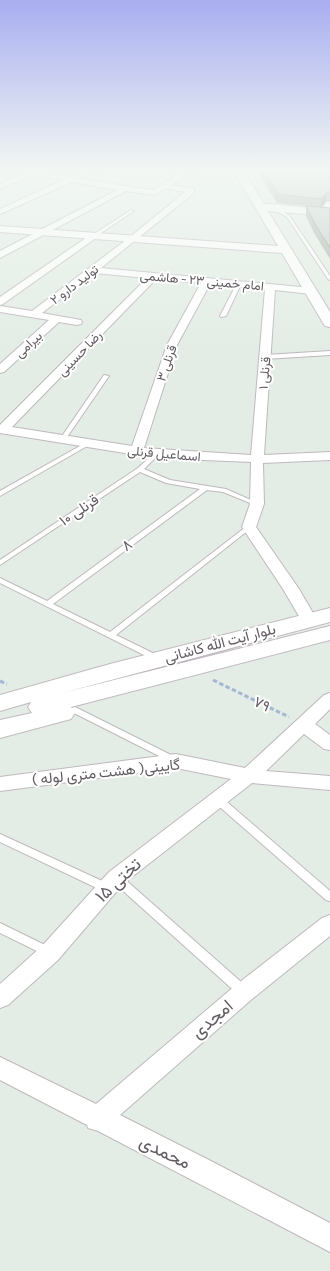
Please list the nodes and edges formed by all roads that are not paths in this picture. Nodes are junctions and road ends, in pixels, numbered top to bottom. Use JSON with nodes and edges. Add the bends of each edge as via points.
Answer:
{"nodes":[{"id":1,"x":52,"y":227,"type":"edge"},
{"id":2,"x":107,"y":227,"type":"edge"},
{"id":3,"x":147,"y":227,"type":"edge"},
{"id":4,"x":272,"y":227,"type":"joint"},
{"id":5,"x":282,"y":227,"type":"edge"},
{"id":6,"x":0,"y":229,"type":"edge"},
{"id":7,"x":43,"y":232,"type":"junction"},
{"id":8,"x":93,"y":236,"type":"junction"},
{"id":9,"x":133,"y":239,"type":"junction"},
{"id":10,"x":245,"y":247,"type":"junction"},
{"id":11,"x":286,"y":250,"type":"junction"},
{"id":12,"x":0,"y":255,"type":"edge"},
{"id":13,"x":93,"y":270,"type":"junction"},
{"id":14,"x":154,"y":276,"type":"junction"},
{"id":15,"x":207,"y":281,"type":"junction"},
{"id":16,"x":239,"y":284,"type":"junction"},
{"id":17,"x":328,"y":285,"type":"edge"},
{"id":18,"x":270,"y":287,"type":"junction"},
{"id":19,"x":311,"y":290,"type":"junction"},
{"id":20,"x":0,"y":302,"type":"edge"},
{"id":21,"x":0,"y":309,"type":"edge"},
{"id":22,"x":33,"y":315,"type":"junction"},
{"id":23,"x":223,"y":316,"type":"dead end"},
{"id":24,"x":56,"y":319,"type":"junction"},
{"id":25,"x":77,"y":322,"type":"dead end"},
{"id":26,"x":330,"y":323,"type":"edge"},
{"id":27,"x":330,"y":353,"type":"edge"},
{"id":28,"x":265,"y":357,"type":"junction"},
{"id":29,"x":0,"y":370,"type":"edge"},
{"id":30,"x":106,"y":376,"type":"dead end"},
{"id":31,"x":1,"y":430,"type":"edge"},
{"id":32,"x":63,"y":440,"type":"junction"},
{"id":33,"x":88,"y":444,"type":"junction"},
{"id":34,"x":137,"y":451,"type":"junction"},
{"id":35,"x":156,"y":454,"type":"junction"},
{"id":36,"x":330,"y":456,"type":"edge"},
{"id":37,"x":257,"y":459,"type":"junction"},
{"id":38,"x":140,"y":469,"type":"junction"},
{"id":39,"x":206,"y":488,"type":"junction"},
{"id":40,"x":0,"y":494,"type":"edge"},
{"id":41,"x":258,"y":504,"type":"junction"},
{"id":42,"x":249,"y":527,"type":"junction"},
{"id":43,"x":0,"y":563,"type":"edge"},
{"id":44,"x":0,"y":580,"type":"edge"},
{"id":45,"x":48,"y":603,"type":"junction"},
{"id":46,"x":320,"y":617,"type":"edge"},
{"id":47,"x":330,"y":633,"type":"edge"},
{"id":48,"x":111,"y":635,"type":"junction"},
{"id":49,"x":158,"y":659,"type":"junction"},
{"id":50,"x":116,"y":679,"type":"junction"},
{"id":51,"x":0,"y":689,"type":"edge"},
{"id":52,"x":330,"y":699,"type":"edge"},
{"id":53,"x":0,"y":703,"type":"edge"},
{"id":54,"x":75,"y":710,"type":"junction"},
{"id":55,"x":0,"y":716,"type":"edge"},
{"id":56,"x":304,"y":724,"type":"junction"},
{"id":57,"x":0,"y":729,"type":"edge"},
{"id":58,"x":330,"y":744,"type":"edge"},
{"id":59,"x":176,"y":762,"type":"junction"},
{"id":60,"x":249,"y":776,"type":"junction"},
{"id":61,"x":330,"y":783,"type":"edge"},
{"id":62,"x":0,"y":784,"type":"edge"},
{"id":63,"x":217,"y":799,"type":"junction"},
{"id":64,"x":0,"y":838,"type":"edge"},
{"id":65,"x":112,"y":883,"type":"junction"},
{"id":66,"x":330,"y":897,"type":"edge"},
{"id":67,"x":330,"y":924,"type":"edge"},
{"id":68,"x":0,"y":928,"type":"edge"},
{"id":69,"x":50,"y":953,"type":"junction"},
{"id":70,"x":244,"y":992,"type":"junction"},
{"id":71,"x":0,"y":998,"type":"edge"},
{"id":72,"x":0,"y":1068,"type":"edge"},
{"id":73,"x":97,"y":1119,"type":"junction"},
{"id":74,"x":330,"y":1238,"type":"edge"}],
"edges":[{"from":1,"to":7,"type":"street"},
{"from":2,"to":8,"type":"lane"},
{"from":3,"to":9,"type":"street","name":"تولید دارو ۲"},
{"from":4,"to":10,"type":"main road","via":[[262,242]]},
{"from":4,"to":11,"type":"main road"},
{"from":5,"to":17,"type":"main road"},
{"from":6,"to":7,"type":"main road"},
{"from":7,"to":8,"type":"main road"},
{"from":7,"to":12,"type":"street"},
{"from":8,"to":9,"type":"main road"},
{"from":8,"to":20,"type":"street"},
{"from":9,"to":10,"type":"main road"},
{"from":9,"to":13,"type":"street","name":"تولید دارو ۲"},
{"from":10,"to":11,"type":"main road"},
{"from":11,"to":19,"type":"main road"},
{"from":13,"to":14,"type":"street","name":"امام خمینی ۲۳ - هاشمی"},
{"from":13,"to":22,"type":"street","name":"تولید دارو ۲"},
{"from":14,"to":15,"type":"street","name":"امام خمینی ۲۳ - هاشمی"},
{"from":14,"to":31,"type":"street","name":"رضا حسینی"},
{"from":15,"to":16,"type":"street","name":"امام خمینی ۲۳ - هاشمی"},
{"from":15,"to":34,"type":"street","name":"قرنلی ۳","via":[[172,345]]},
{"from":16,"to":18,"type":"street","name":"امام خمینی ۲۳ - هاشمی"},
{"from":16,"to":23,"type":"lane"},
{"from":18,"to":19,"type":"street","name":"امام خمینی ۲۳ - هاشمی"},
{"from":18,"to":28,"type":"street","name":"قرنلی ۱"},
{"from":19,"to":26,"type":"main road"},
{"from":21,"to":22,"type":"street"},
{"from":22,"to":24,"type":"street"},
{"from":24,"to":25,"type":"street"},
{"from":24,"to":29,"type":"street","name":"بیرامی"},
{"from":27,"to":28,"type":"lane"},
{"from":28,"to":37,"type":"street","name":"قرنلی ۱"},
{"from":30,"to":32,"type":"lane"},
{"from":31,"to":32,"type":"street","name":"اسماعیل قرنلی"},
{"from":32,"to":33,"type":"street","name":"اسماعیل قرنلی"},
{"from":33,"to":34,"type":"street","name":"اسماعیل قرنلی"},
{"from":33,"to":40,"type":"lane"},
{"from":34,"to":35,"type":"street","name":"اسماعیل قرنلی"},
{"from":35,"to":37,"type":"street","name":"اسماعیل قرنلی"},
{"from":35,"to":38,"type":"lane","name":"قرنلی ۱۰"},
{"from":36,"to":37,"type":"street","name":"اسماعیل قرنلی"},
{"from":37,"to":41,"type":"street","name":"قرنلی ۱"},
{"from":38,"to":39,"type":"lane","via":[[168,482]]},
{"from":38,"to":43,"type":"lane","name":"قرنلی ۱۰"},
{"from":39,"to":41,"type":"lane","via":[[224,490]]},
{"from":39,"to":45,"type":"lane","name":"۸"},
{"from":41,"to":42,"type":"street"},
{"from":42,"to":46,"type":"street","via":[[291,589]]},
{"from":42,"to":48,"type":"lane"},
{"from":44,"to":45,"type":"lane"},
{"from":45,"to":48,"type":"lane"},
{"from":46,"to":49,"type":"main road","name":"بلوار آیت الله کاشانی"},
{"from":47,"to":50,"type":"main road","name":"بلوار آیت الله کاشانی","via":[[191,669]]},
{"from":48,"to":49,"type":"lane"},
{"from":49,"to":50,"type":"main road","name":"بلوار آیت الله کاشانی"},
{"from":50,"to":51,"type":"main road","name":"بلوار آیت الله کاشانی","via":[[26,683]]},
{"from":50,"to":53,"type":"main road","name":"بلوار آیت الله کاشانی"},
{"from":50,"to":54,"type":"main road","name":"بلوار آیت الله کاشانی"},
{"from":50,"to":55,"type":"main road","name":"بلوار آیت الله کاشانی"},
{"from":52,"to":56,"type":"street","name":"تختی ۱۵"},
{"from":54,"to":57,"type":"main road","name":"بلوار آیت الله کاشانی"},
{"from":54,"to":59,"type":"lane"},
{"from":56,"to":58,"type":"street"},
{"from":56,"to":60,"type":"street","name":"تختی ۱۵"},
{"from":59,"to":60,"type":"street","name":"گایینی( هشت متری لوله )"},
{"from":59,"to":62,"type":"street","name":"گایینی( هشت متری لوله )"},
{"from":60,"to":61,"type":"street","name":"گایینی( هشت متری لوله )"},
{"from":60,"to":63,"type":"street","name":"تختی ۱۵"},
{"from":63,"to":65,"type":"street","name":"تختی ۱۵"},
{"from":63,"to":66,"type":"lane"},
{"from":64,"to":65,"type":"lane"},
{"from":65,"to":69,"type":"street","name":"تختی ۱۵"},
{"from":65,"to":70,"type":"lane"},
{"from":67,"to":70,"type":"street","name":"امجدی"},
{"from":68,"to":69,"type":"lane"},
{"from":69,"to":71,"type":"street","name":"تختی ۱۵"},
{"from":70,"to":73,"type":"street","name":"امجدی"},
{"from":72,"to":73,"type":"street","name":"محمدی"},
{"from":73,"to":74,"type":"street","name":"محمدی","via":[[198,1168]]}]}
